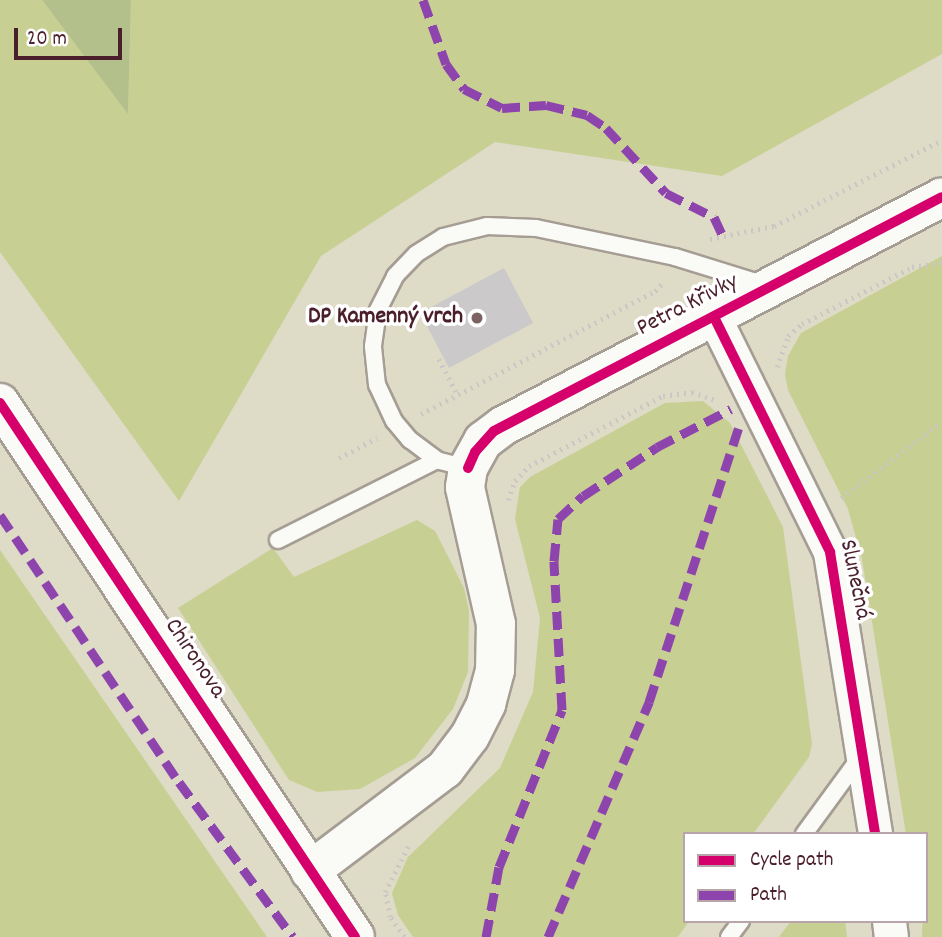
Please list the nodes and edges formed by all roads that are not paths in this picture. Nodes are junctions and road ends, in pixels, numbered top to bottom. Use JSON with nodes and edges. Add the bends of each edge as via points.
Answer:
{"nodes":[{"id":1,"x":942,"y":197,"type":"edge"},
{"id":2,"x":771,"y":287,"type":"junction"},
{"id":3,"x":714,"y":317,"type":"junction"},
{"id":4,"x":0,"y":403,"type":"edge"},
{"id":5,"x":452,"y":464,"type":"junction"},
{"id":6,"x":278,"y":540,"type":"dead end"},
{"id":7,"x":862,"y":754,"type":"junction"},
{"id":8,"x":805,"y":832,"type":"edge"},
{"id":9,"x":875,"y":832,"type":"edge"},
{"id":10,"x":310,"y":870,"type":"junction"},
{"id":11,"x":355,"y":937,"type":"edge"}],
"edges":[{"from":1,"to":2,"type":"street","name":"Petra Křivky"},
{"from":2,"to":3,"type":"street","name":"Petra Křivky"},
{"from":2,"to":5,"type":"lane","via":[[685,260],[536,228],[487,226],[443,237],[416,254],[396,276],[378,310],[373,346],[377,386],[398,427]]},
{"from":3,"to":5,"type":"street","name":"Petra Křivky","via":[[494,431],[475,452]]},
{"from":3,"to":7,"type":"street","name":"Slunečná","via":[[830,552]]},
{"from":4,"to":10,"type":"street","name":"Chironova"},
{"from":5,"to":6,"type":"lane"},
{"from":5,"to":10,"type":"street","via":[[468,507],[496,624],[495,670],[486,704],[470,736],[445,769]]},
{"from":7,"to":8,"type":"lane"},
{"from":7,"to":9,"type":"street","name":"Slunečná"},
{"from":10,"to":11,"type":"street","name":"Chironova"}]}
